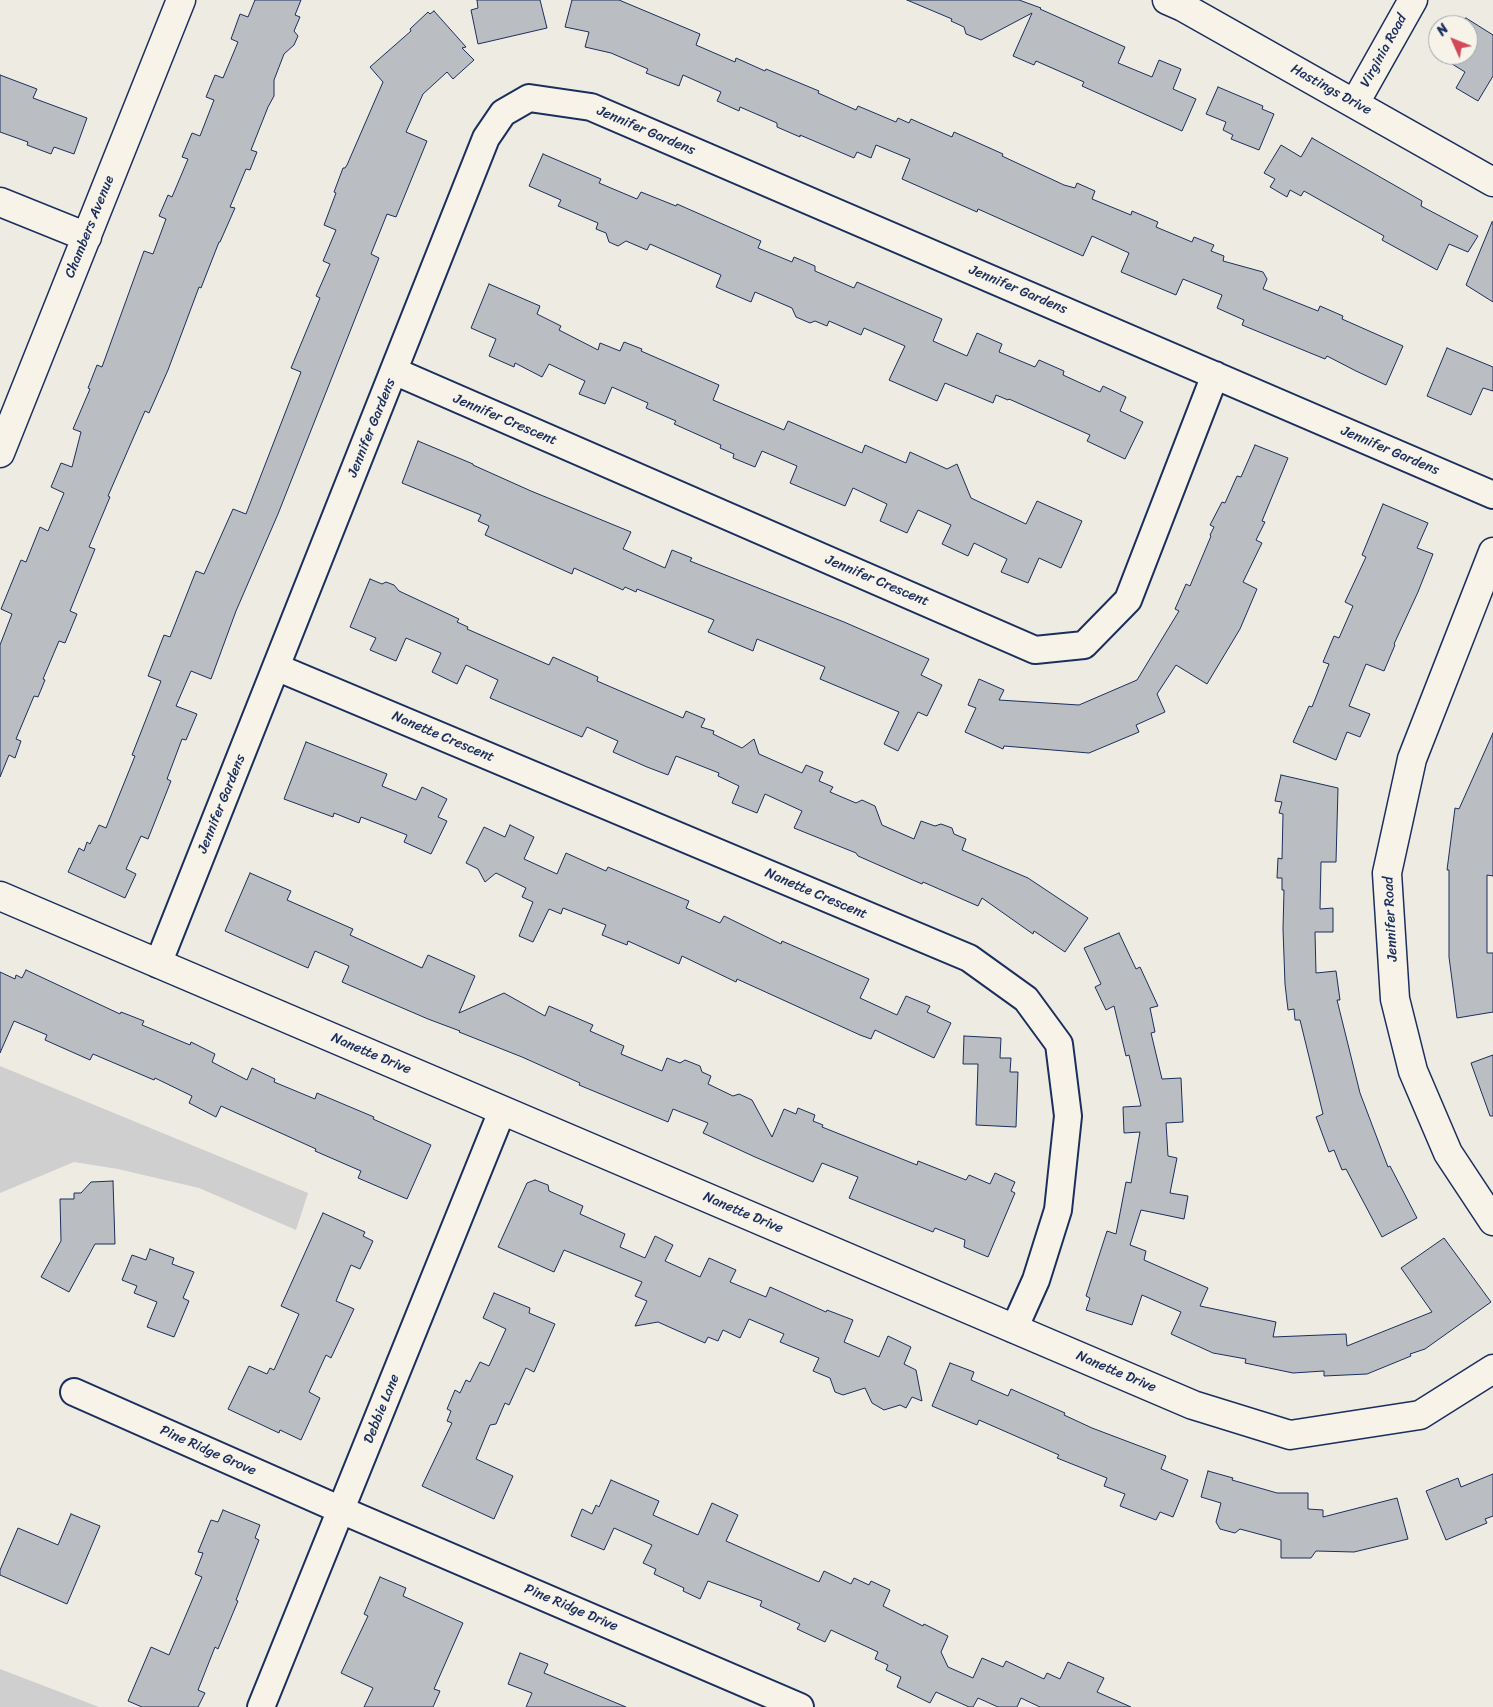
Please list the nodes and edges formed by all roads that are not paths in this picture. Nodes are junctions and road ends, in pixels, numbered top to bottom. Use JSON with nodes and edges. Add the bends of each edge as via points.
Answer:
{"nodes":[{"id":1,"x":181,"y":0,"type":"edge"},
{"id":2,"x":1167,"y":0,"type":"edge"},
{"id":3,"x":1413,"y":0,"type":"edge"},
{"id":4,"x":1355,"y":103,"type":"junction"},
{"id":5,"x":1493,"y":182,"type":"edge"},
{"id":6,"x":0,"y":202,"type":"edge"},
{"id":7,"x":87,"y":237,"type":"junction"},
{"id":8,"x":394,"y":371,"type":"junction"},
{"id":9,"x":1215,"y":375,"type":"junction"},
{"id":10,"x":0,"y":453,"type":"edge"},
{"id":11,"x":1493,"y":495,"type":"edge"},
{"id":12,"x":1493,"y":552,"type":"edge"},
{"id":13,"x":276,"y":668,"type":"junction"},
{"id":14,"x":0,"y":896,"type":"edge"},
{"id":15,"x":158,"y":964,"type":"junction"},
{"id":16,"x":502,"y":1111,"type":"junction"},
{"id":17,"x":1493,"y":1221,"type":"edge"},
{"id":18,"x":1014,"y":1329,"type":"junction"},
{"id":19,"x":1493,"y":1369,"type":"edge"},
{"id":20,"x":74,"y":1392,"type":"dead end"},
{"id":21,"x":341,"y":1510,"type":"junction"},
{"id":22,"x":262,"y":1707,"type":"edge"},
{"id":23,"x":800,"y":1707,"type":"edge"}],
"edges":[{"from":1,"to":7,"type":"street","name":"Chambers Avenue"},
{"from":2,"to":4,"type":"street","name":"Hastings Drive"},
{"from":3,"to":4,"type":"street","name":"Virginia Road"},
{"from":4,"to":5,"type":"street","name":"Hastings Drive"},
{"from":6,"to":7,"type":"street"},
{"from":7,"to":10,"type":"street","name":"Chambers Avenue"},
{"from":8,"to":9,"type":"street","name":"Jennifer Crescent","via":[[1035,650],[1084,645],[1128,600]]},
{"from":8,"to":9,"type":"street","name":"Jennifer Gardens","via":[[486,138],[503,113],[529,98],[591,107]]},
{"from":8,"to":13,"type":"street","name":"Jennifer Gardens"},
{"from":9,"to":11,"type":"street","name":"Jennifer Gardens"},
{"from":12,"to":17,"type":"street","name":"Jennifer Road","via":[[1412,759],[1388,873],[1394,999],[1413,1072],[1448,1153]]},
{"from":13,"to":15,"type":"street","name":"Jennifer Gardens"},
{"from":13,"to":18,"type":"street","name":"Nanette Crescent","via":[[969,958],[1026,999],[1058,1044],[1068,1116],[1058,1210],[1036,1280]]},
{"from":14,"to":15,"type":"street","name":"Nanette Drive"},
{"from":15,"to":16,"type":"street","name":"Nanette Drive"},
{"from":16,"to":18,"type":"street","name":"Nanette Drive"},
{"from":16,"to":21,"type":"street","name":"Debbie Lane"},
{"from":18,"to":19,"type":"street","name":"Nanette Drive","via":[[1193,1405],[1290,1435],[1420,1415]]},
{"from":20,"to":21,"type":"street","name":"Pine Ridge Grove"},
{"from":21,"to":22,"type":"street","name":"Debbie Lane"},
{"from":21,"to":23,"type":"street","name":"Pine Ridge Drive"}]}
